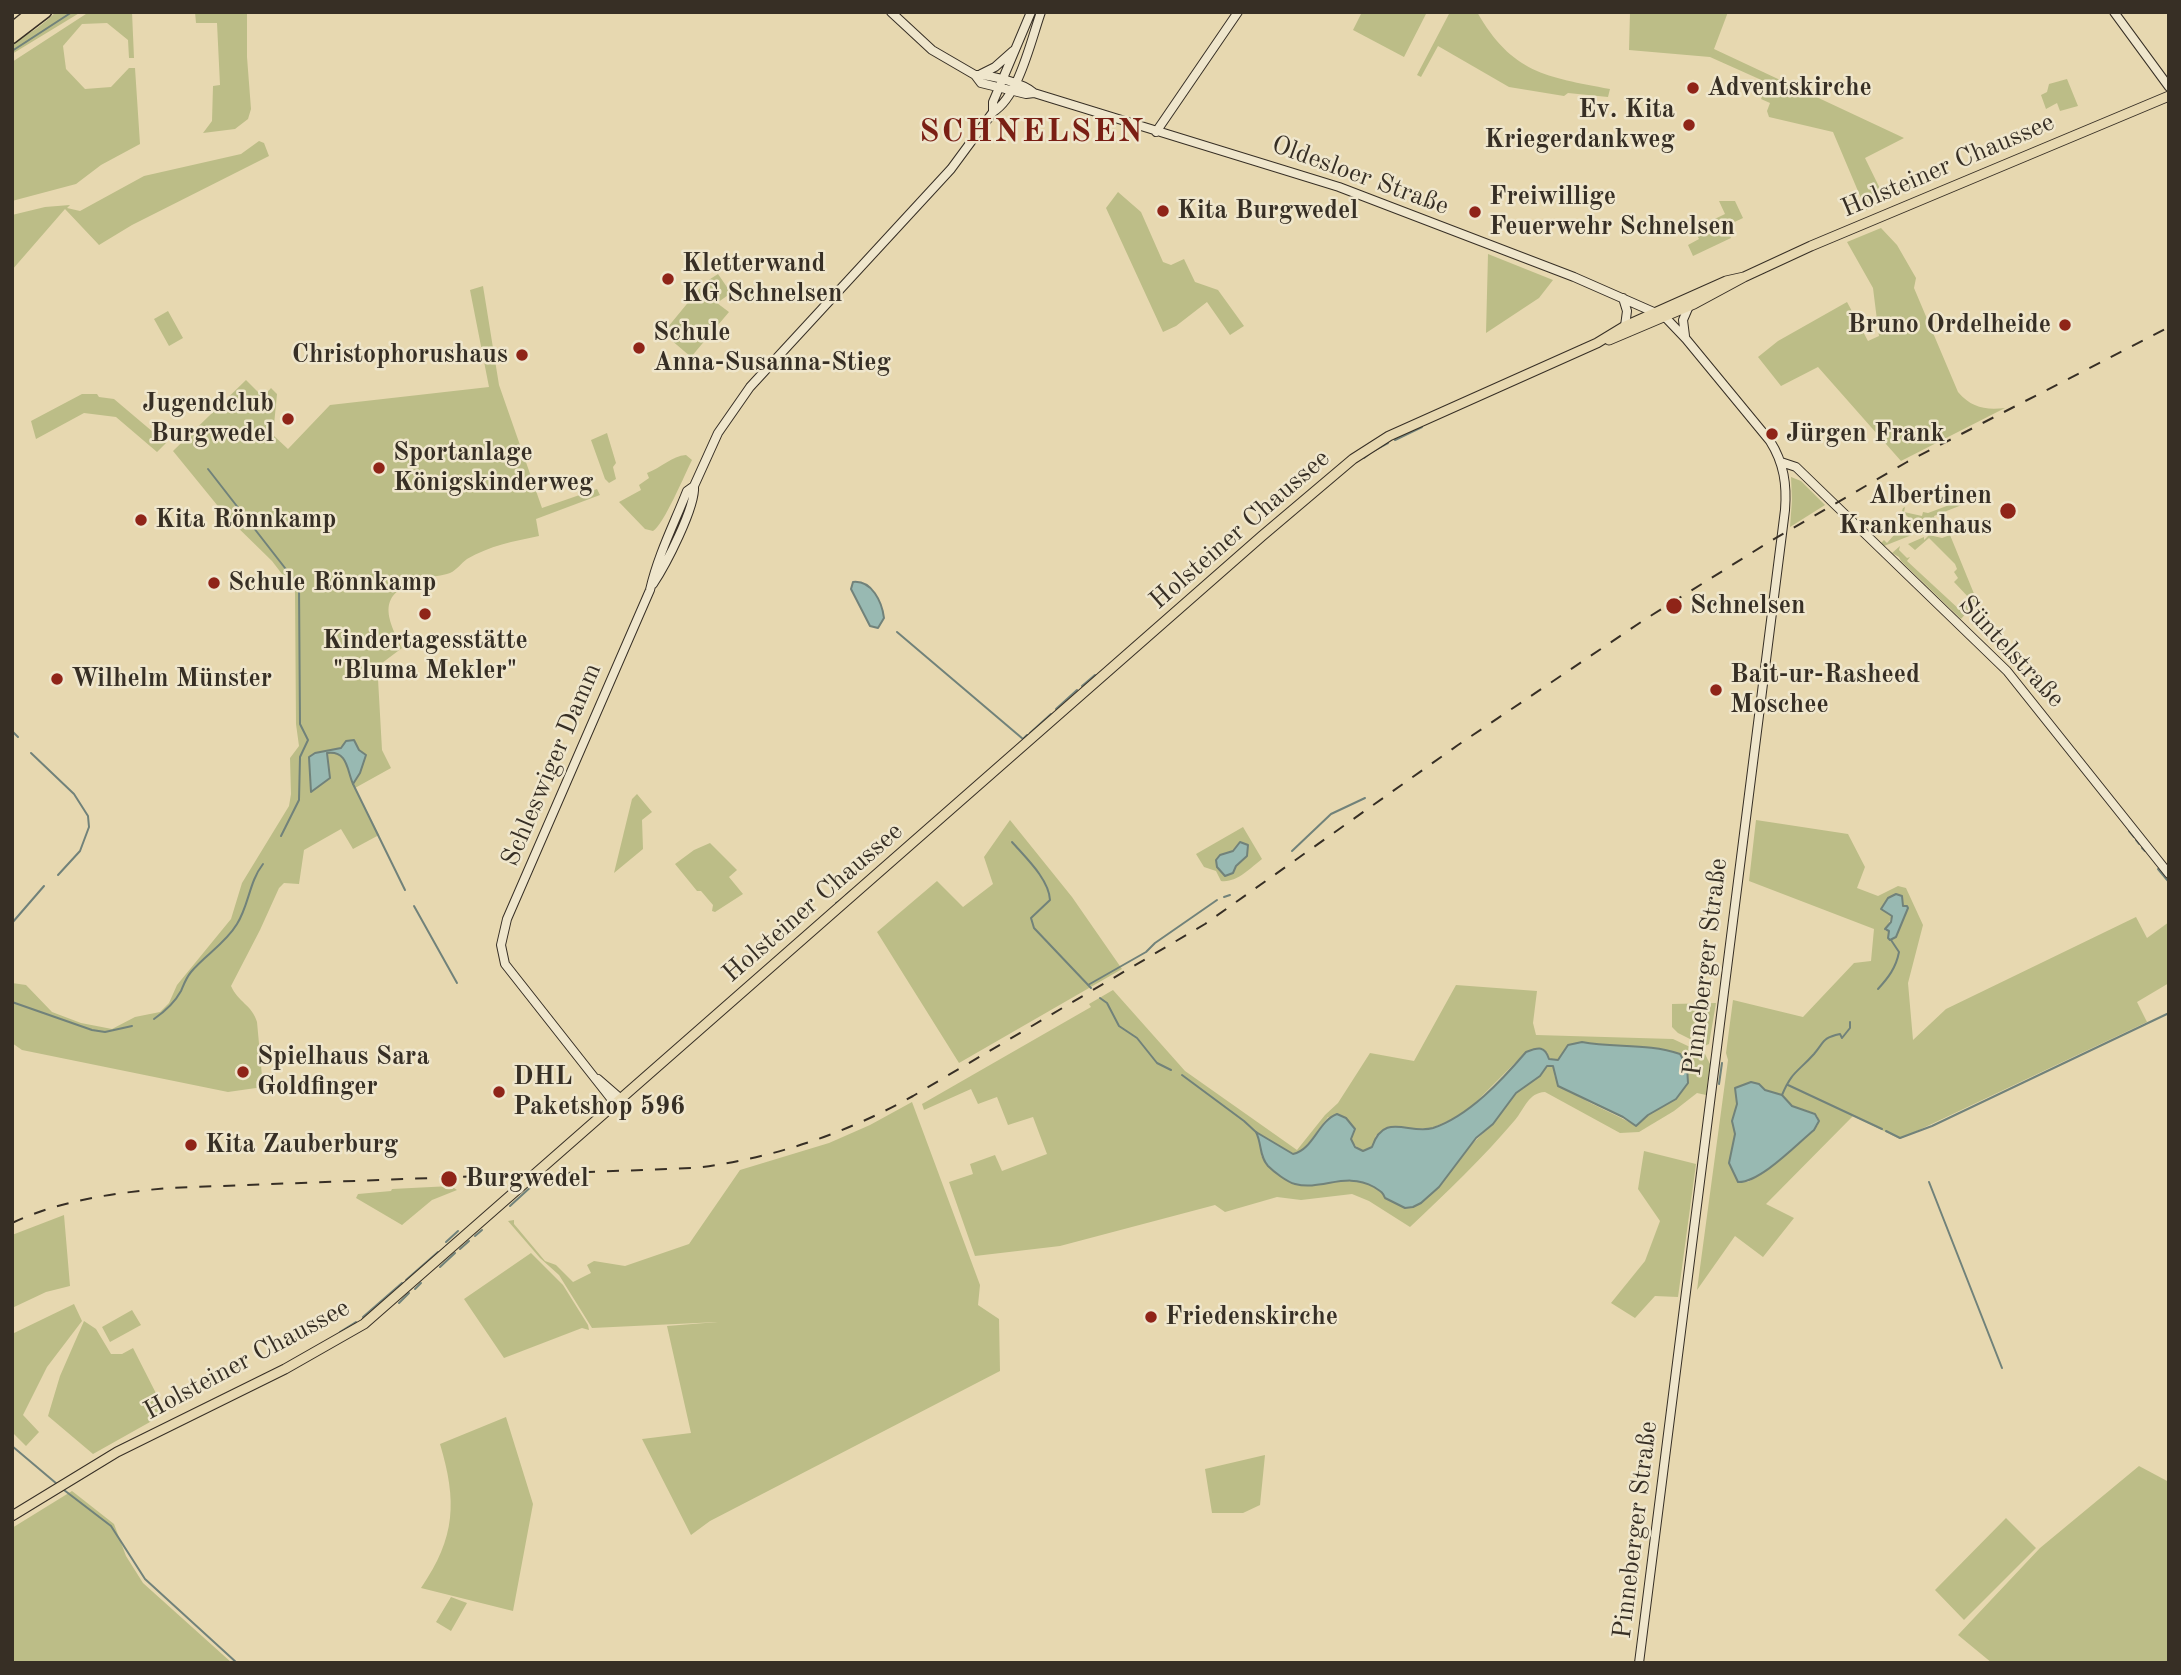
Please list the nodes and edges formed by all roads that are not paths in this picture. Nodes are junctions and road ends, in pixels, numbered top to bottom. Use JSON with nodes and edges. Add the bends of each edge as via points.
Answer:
{"nodes":[{"id":1,"x":32,"y":12,"type":"edge"},
{"id":2,"x":891,"y":12,"type":"edge"},
{"id":3,"x":1031,"y":12,"type":"edge"},
{"id":4,"x":1041,"y":12,"type":"edge"},
{"id":5,"x":1238,"y":12,"type":"edge"},
{"id":6,"x":2113,"y":12,"type":"edge"},
{"id":7,"x":46,"y":13,"type":"edge"},
{"id":8,"x":12,"y":27,"type":"edge"},
{"id":9,"x":12,"y":38,"type":"edge"},
{"id":10,"x":1015,"y":50,"type":"junction"},
{"id":11,"x":977,"y":75,"type":"junction"},
{"id":12,"x":1001,"y":84,"type":"junction"},
{"id":13,"x":1013,"y":87,"type":"junction"},
{"id":14,"x":2169,"y":87,"type":"edge"},
{"id":15,"x":2169,"y":96,"type":"edge"},
{"id":16,"x":993,"y":112,"type":"junction"},
{"id":17,"x":1156,"y":132,"type":"junction"},
{"id":18,"x":1744,"y":277,"type":"junction"},
{"id":19,"x":1623,"y":298,"type":"junction"},
{"id":20,"x":1689,"y":306,"type":"junction"},
{"id":21,"x":1655,"y":312,"type":"junction"},
{"id":22,"x":1665,"y":317,"type":"junction"},
{"id":23,"x":1625,"y":326,"type":"junction"},
{"id":24,"x":1686,"y":339,"type":"junction"},
{"id":25,"x":1597,"y":343,"type":"junction"},
{"id":26,"x":1781,"y":462,"type":"junction"},
{"id":27,"x":1784,"y":473,"type":"junction"},
{"id":28,"x":1804,"y":476,"type":"junction"},
{"id":29,"x":2169,"y":874,"type":"edge"},
{"id":30,"x":618,"y":1102,"type":"junction"},
{"id":31,"x":12,"y":1516,"type":"edge"},
{"id":32,"x":1639,"y":1663,"type":"edge"}],
"edges":[{"from":1,"to":8,"type":"highway"},
{"from":2,"to":11,"type":"main road","name":"Oldesloer Straße","via":[[934,52]]},
{"from":3,"to":10,"type":"main road","name":"Schleswiger Damm"},
{"from":4,"to":13,"type":"main road","name":"Schleswiger Damm"},
{"from":5,"to":17,"type":"main road"},
{"from":6,"to":14,"type":"main road"},
{"from":7,"to":9,"type":"highway"},
{"from":10,"to":11,"type":"main road"},
{"from":10,"to":12,"type":"main road","name":"Schleswiger Damm"},
{"from":11,"to":12,"type":"main road","name":"Oldesloer Straße","via":[[981,83]]},
{"from":12,"to":13,"type":"main road","name":"Oldesloer Straße"},
{"from":12,"to":16,"type":"main road","name":"Schleswiger Damm"},
{"from":13,"to":16,"type":"main road","name":"Schleswiger Damm"},
{"from":13,"to":17,"type":"main road","name":"Oldesloer Straße","via":[[1029,88]]},
{"from":15,"to":18,"type":"main road","name":"Holsteiner Chaussee"},
{"from":16,"to":30,"type":"main road","name":"Schleswiger Damm","via":[[951,169],[750,387],[718,433],[694,486],[687,491],[650,590],[508,919],[501,938],[503,960]]},
{"from":17,"to":19,"type":"main road","name":"Oldesloer Straße","via":[[1339,187]]},
{"from":18,"to":20,"type":"main road","name":"Holsteiner Chaussee"},
{"from":18,"to":21,"type":"main road","name":"Holsteiner Chaussee"},
{"from":19,"to":21,"type":"main road","name":"Oldesloer Straße"},
{"from":19,"to":23,"type":"main road"},
{"from":20,"to":22,"type":"main road","name":"Holsteiner Chaussee"},
{"from":20,"to":24,"type":"main road","via":[[1683,320]]},
{"from":21,"to":22,"type":"main road","name":"Oldesloer Straße"},
{"from":21,"to":23,"type":"main road","name":"Holsteiner Chaussee"},
{"from":22,"to":24,"type":"main road","name":"Pinneberger Straße"},
{"from":22,"to":25,"type":"main road","name":"Holsteiner Chaussee"},
{"from":23,"to":25,"type":"main road","name":"Holsteiner Chaussee"},
{"from":24,"to":26,"type":"main road","name":"Pinneberger Straße","via":[[1770,441]]},
{"from":25,"to":30,"type":"main road","name":"Holsteiner Chaussee","via":[[1389,436],[1359,454]]},
{"from":26,"to":27,"type":"main road","name":"Pinneberger Straße"},
{"from":26,"to":28,"type":"main road","name":"Süntelstraße","via":[[1794,465]]},
{"from":27,"to":28,"type":"main road"},
{"from":27,"to":32,"type":"main road","name":"Pinneberger Straße","via":[[1785,510]]},
{"from":28,"to":29,"type":"main road","name":"Süntelstraße","via":[[2007,671]]},
{"from":30,"to":31,"type":"main road","name":"Holsteiner Chaussee","via":[[364,1324],[290,1367],[126,1448]]}]}
